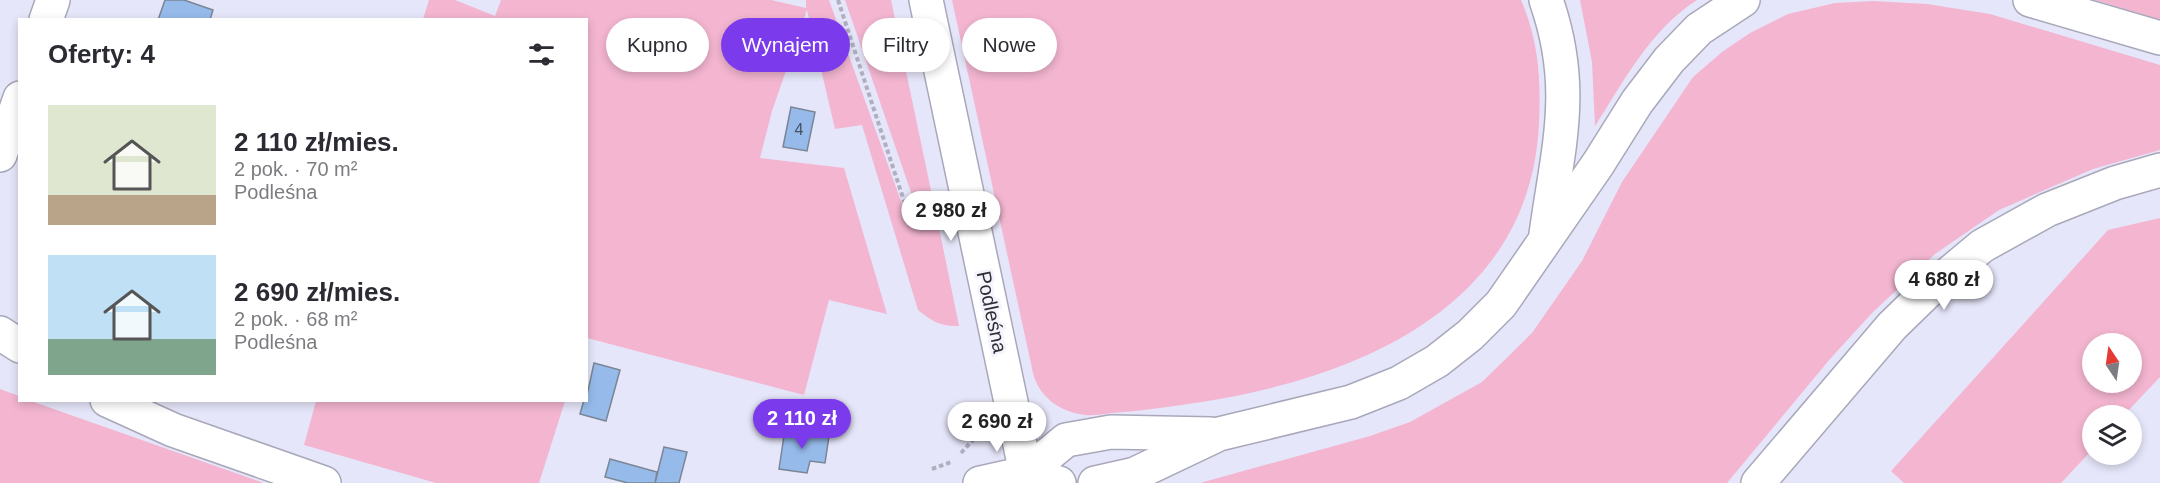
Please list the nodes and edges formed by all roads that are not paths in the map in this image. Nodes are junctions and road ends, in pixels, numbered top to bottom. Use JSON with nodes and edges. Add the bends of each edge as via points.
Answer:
{"nodes":[{"id":1,"x":53,"y":0,"type":"edge"},
{"id":2,"x":926,"y":0,"type":"edge"},
{"id":3,"x":1546,"y":0,"type":"edge"},
{"id":4,"x":1743,"y":0,"type":"edge"},
{"id":5,"x":2030,"y":0,"type":"edge"},
{"id":6,"x":47,"y":18,"type":"edge"},
{"id":7,"x":2160,"y":38,"type":"edge"},
{"id":8,"x":18,"y":104,"type":"edge"},
{"id":9,"x":0,"y":155,"type":"edge"},
{"id":10,"x":2160,"y":170,"type":"edge"},
{"id":11,"x":1546,"y":239,"type":"junction"},
{"id":12,"x":0,"y":333,"type":"edge"},
{"id":13,"x":18,"y":345,"type":"edge"},
{"id":14,"x":111,"y":402,"type":"edge"},
{"id":15,"x":1219,"y":434,"type":"junction"},
{"id":16,"x":1027,"y":478,"type":"edge"},
{"id":17,"x":324,"y":483,"type":"edge"},
{"id":18,"x":980,"y":483,"type":"edge"},
{"id":19,"x":1059,"y":483,"type":"edge"},
{"id":20,"x":1095,"y":483,"type":"edge"},
{"id":21,"x":1758,"y":483,"type":"edge"}],
"edges":[{"from":1,"to":6,"type":"main road"},
{"from":2,"to":16,"type":"main road","name":"Podleśna"},
{"from":3,"to":11,"type":"main road","via":[[1563,60],[1564,103]]},
{"from":4,"to":11,"type":"main road","via":[[1699,29],[1669,60]]},
{"from":5,"to":7,"type":"main road"},
{"from":8,"to":9,"type":"main road"},
{"from":10,"to":21,"type":"main road","via":[[2047,210],[1982,246],[1892,326]]},
{"from":11,"to":15,"type":"main road","via":[[1502,304],[1437,361],[1399,383],[1351,402]]},
{"from":12,"to":13,"type":"main road"},
{"from":14,"to":17,"type":"main road","via":[[173,430]]},
{"from":15,"to":16,"type":"main road","via":[[1111,432],[1066,440]]},
{"from":15,"to":20,"type":"main road","via":[[1135,474]]},
{"from":16,"to":18,"type":"main road"},
{"from":16,"to":19,"type":"main road"}]}
